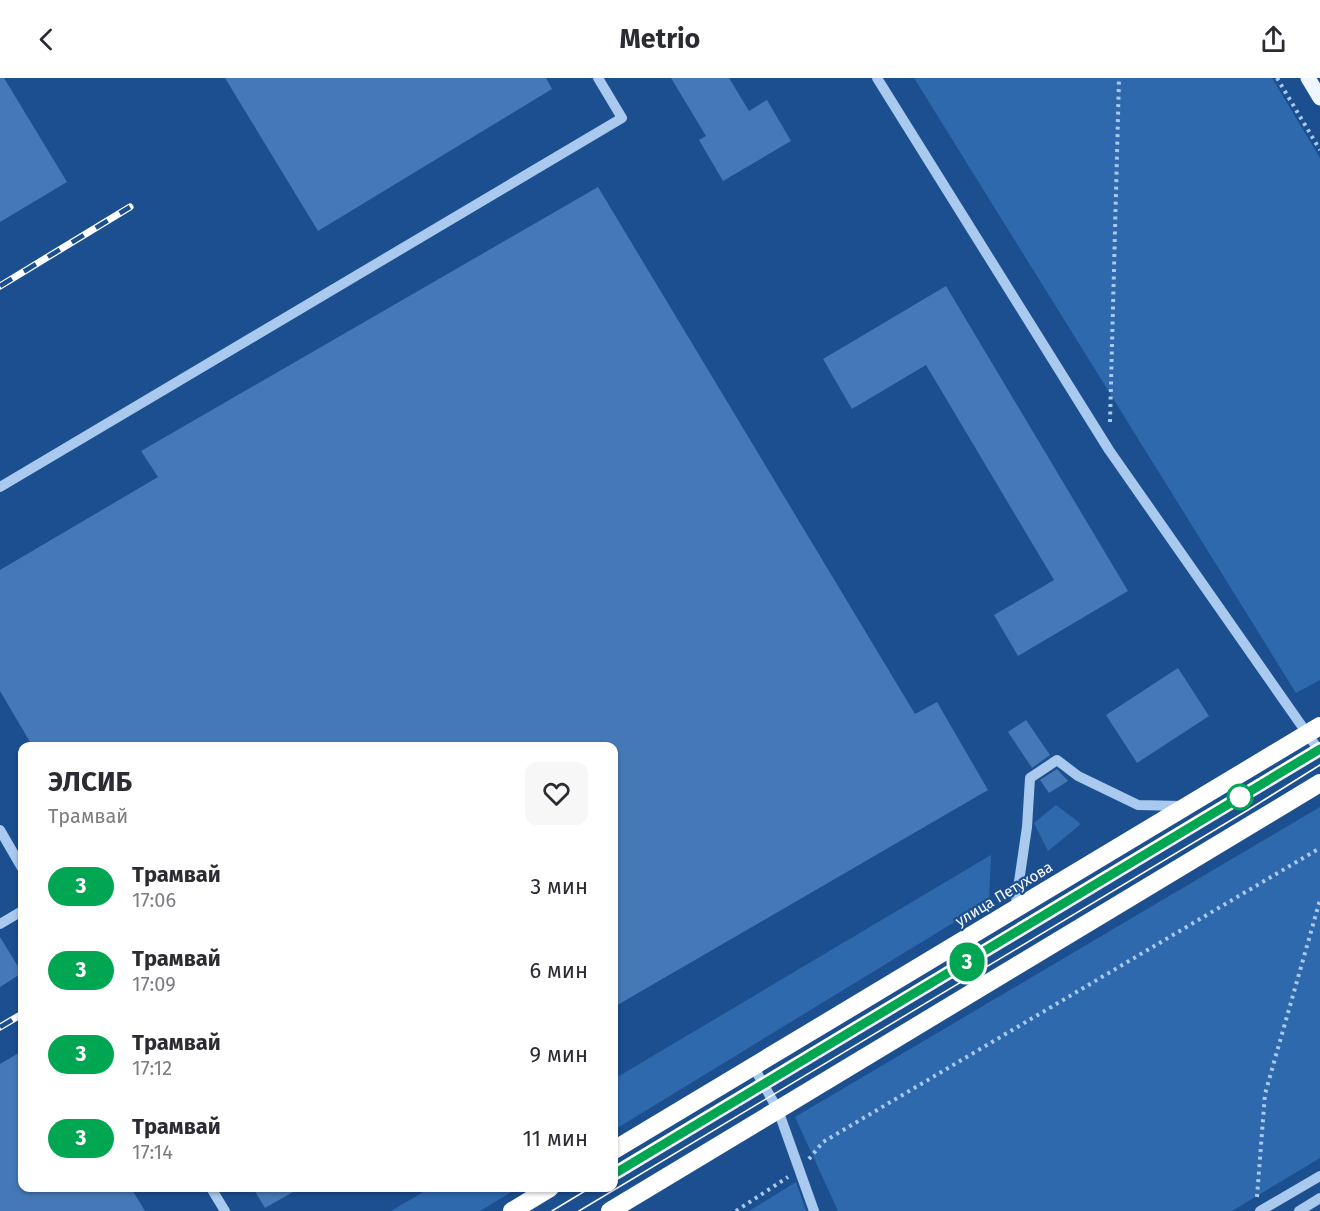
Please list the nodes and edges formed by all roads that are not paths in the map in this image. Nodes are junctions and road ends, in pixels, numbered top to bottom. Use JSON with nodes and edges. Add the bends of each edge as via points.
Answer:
{"nodes":[{"id":1,"x":598,"y":78,"type":"edge"},
{"id":2,"x":877,"y":78,"type":"edge"},
{"id":3,"x":1308,"y":78,"type":"edge"},
{"id":4,"x":1320,"y":98,"type":"edge"},
{"id":5,"x":0,"y":487,"type":"edge"},
{"id":6,"x":1314,"y":729,"type":"edge"},
{"id":7,"x":1320,"y":752,"type":"edge"},
{"id":8,"x":1320,"y":783,"type":"edge"},
{"id":9,"x":1186,"y":806,"type":"junction"},
{"id":10,"x":0,"y":830,"type":"edge"},
{"id":11,"x":18,"y":861,"type":"edge"},
{"id":12,"x":1015,"y":909,"type":"junction"},
{"id":13,"x":18,"y":913,"type":"edge"},
{"id":14,"x":0,"y":924,"type":"edge"},
{"id":15,"x":753,"y":1066,"type":"junction"},
{"id":16,"x":778,"y":1110,"type":"junction"},
{"id":17,"x":618,"y":1148,"type":"edge"},
{"id":18,"x":1320,"y":1176,"type":"edge"},
{"id":19,"x":214,"y":1192,"type":"edge"},
{"id":20,"x":543,"y":1192,"type":"edge"},
{"id":21,"x":1320,"y":1198,"type":"edge"},
{"id":22,"x":1258,"y":1205,"type":"edge"},
{"id":23,"x":225,"y":1211,"type":"edge"},
{"id":24,"x":512,"y":1211,"type":"edge"},
{"id":25,"x":610,"y":1211,"type":"edge"},
{"id":26,"x":814,"y":1211,"type":"edge"},
{"id":27,"x":1299,"y":1211,"type":"edge"}],
"edges":[{"from":1,"to":5,"type":"street","via":[[622,118]]},
{"from":2,"to":6,"type":"street","via":[[1109,450]]},
{"from":3,"to":4,"type":"main road"},
{"from":6,"to":7,"type":"street"},
{"from":6,"to":9,"type":"highway","name":"улица Петухова"},
{"from":8,"to":16,"type":"highway"},
{"from":9,"to":12,"type":"highway","name":"улица Петухова"},
{"from":9,"to":12,"type":"street","via":[[1138,805],[1078,776],[1057,760],[1030,778]]},
{"from":10,"to":11,"type":"street"},
{"from":12,"to":15,"type":"highway","name":"улица Петухова"},
{"from":13,"to":14,"type":"street"},
{"from":15,"to":16,"type":"street"},
{"from":15,"to":17,"type":"highway","name":"улица Петухова"},
{"from":16,"to":25,"type":"highway"},
{"from":16,"to":26,"type":"street"},
{"from":18,"to":22,"type":"street"},
{"from":19,"to":23,"type":"street"},
{"from":20,"to":24,"type":"highway"},
{"from":21,"to":27,"type":"street"}]}
